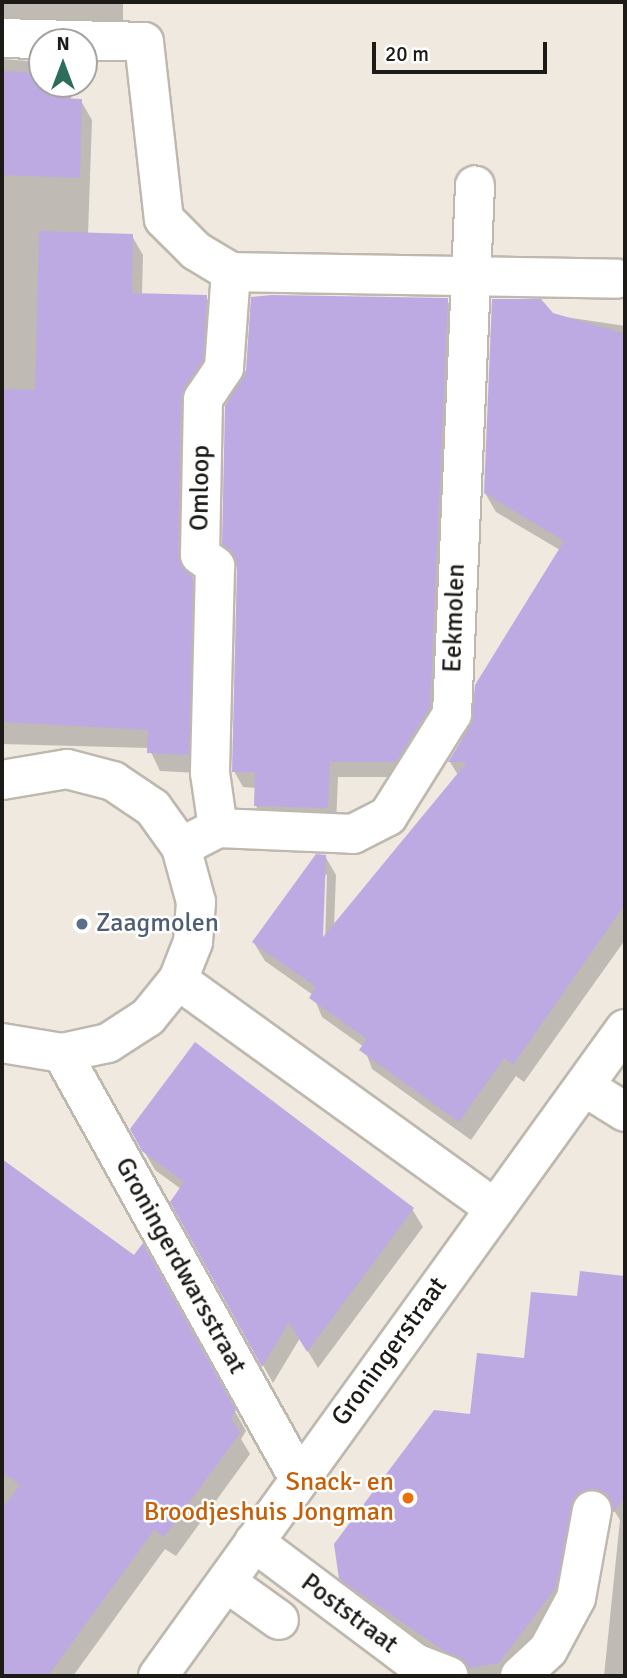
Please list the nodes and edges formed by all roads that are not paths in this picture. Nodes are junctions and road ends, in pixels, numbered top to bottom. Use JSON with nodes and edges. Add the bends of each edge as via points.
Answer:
{"nodes":[{"id":1,"x":2,"y":38,"type":"edge"},
{"id":2,"x":475,"y":186,"type":"dead end"},
{"id":3,"x":231,"y":272,"type":"junction"},
{"id":4,"x":467,"y":276,"type":"junction"},
{"id":5,"x":617,"y":279,"type":"dead end"},
{"id":6,"x":2,"y":780,"type":"edge"},
{"id":7,"x":218,"y":828,"type":"junction"},
{"id":8,"x":181,"y":847,"type":"junction"},
{"id":9,"x":178,"y":980,"type":"junction"},
{"id":10,"x":625,"y":1029,"type":"edge"},
{"id":11,"x":2,"y":1043,"type":"edge"},
{"id":12,"x":62,"y":1053,"type":"junction"},
{"id":13,"x":585,"y":1087,"type":"junction"},
{"id":14,"x":625,"y":1112,"type":"edge"},
{"id":15,"x":495,"y":1209,"type":"junction"},
{"id":16,"x":299,"y":1478,"type":"junction"},
{"id":17,"x":592,"y":1510,"type":"dead end"},
{"id":18,"x":254,"y":1542,"type":"junction"},
{"id":19,"x":226,"y":1582,"type":"junction"},
{"id":20,"x":279,"y":1620,"type":"dead end"},
{"id":21,"x":158,"y":1676,"type":"edge"},
{"id":22,"x":449,"y":1676,"type":"edge"},
{"id":23,"x":520,"y":1676,"type":"edge"}],
"edges":[{"from":1,"to":3,"type":"street","via":[[145,42],[164,219],[195,251]]},
{"from":2,"to":4,"type":"street","name":"Eekmolen"},
{"from":3,"to":4,"type":"street"},
{"from":3,"to":7,"type":"street","name":"Omloop","via":[[224,368],[202,399],[200,555],[215,566],[210,773]]},
{"from":4,"to":5,"type":"street"},
{"from":4,"to":7,"type":"street","name":"Eekmolen","via":[[452,714],[388,816],[353,834]]},
{"from":6,"to":8,"type":"street","via":[[67,769],[113,781],[153,808]]},
{"from":7,"to":8,"type":"street","name":"Eekmolen"},
{"from":8,"to":9,"type":"street","via":[[195,902],[192,942]]},
{"from":9,"to":12,"type":"street","via":[[148,1017],[108,1042]]},
{"from":9,"to":15,"type":"street"},
{"from":10,"to":13,"type":"street","name":"Groningerstraat"},
{"from":11,"to":12,"type":"street"},
{"from":12,"to":16,"type":"street","name":"Groningerdwarsstraat"},
{"from":13,"to":14,"type":"street"},
{"from":13,"to":15,"type":"street","name":"Groningerstraat"},
{"from":15,"to":16,"type":"street","name":"Groningerstraat"},
{"from":16,"to":18,"type":"street","name":"Groningerstraat"},
{"from":17,"to":23,"type":"street","via":[[576,1598],[548,1650]]},
{"from":18,"to":19,"type":"street","name":"Groningerstraat"},
{"from":18,"to":22,"type":"street","name":"Poststraat","via":[[415,1663]]},
{"from":19,"to":20,"type":"street"},
{"from":19,"to":21,"type":"street","name":"Groningerstraat"}]}
